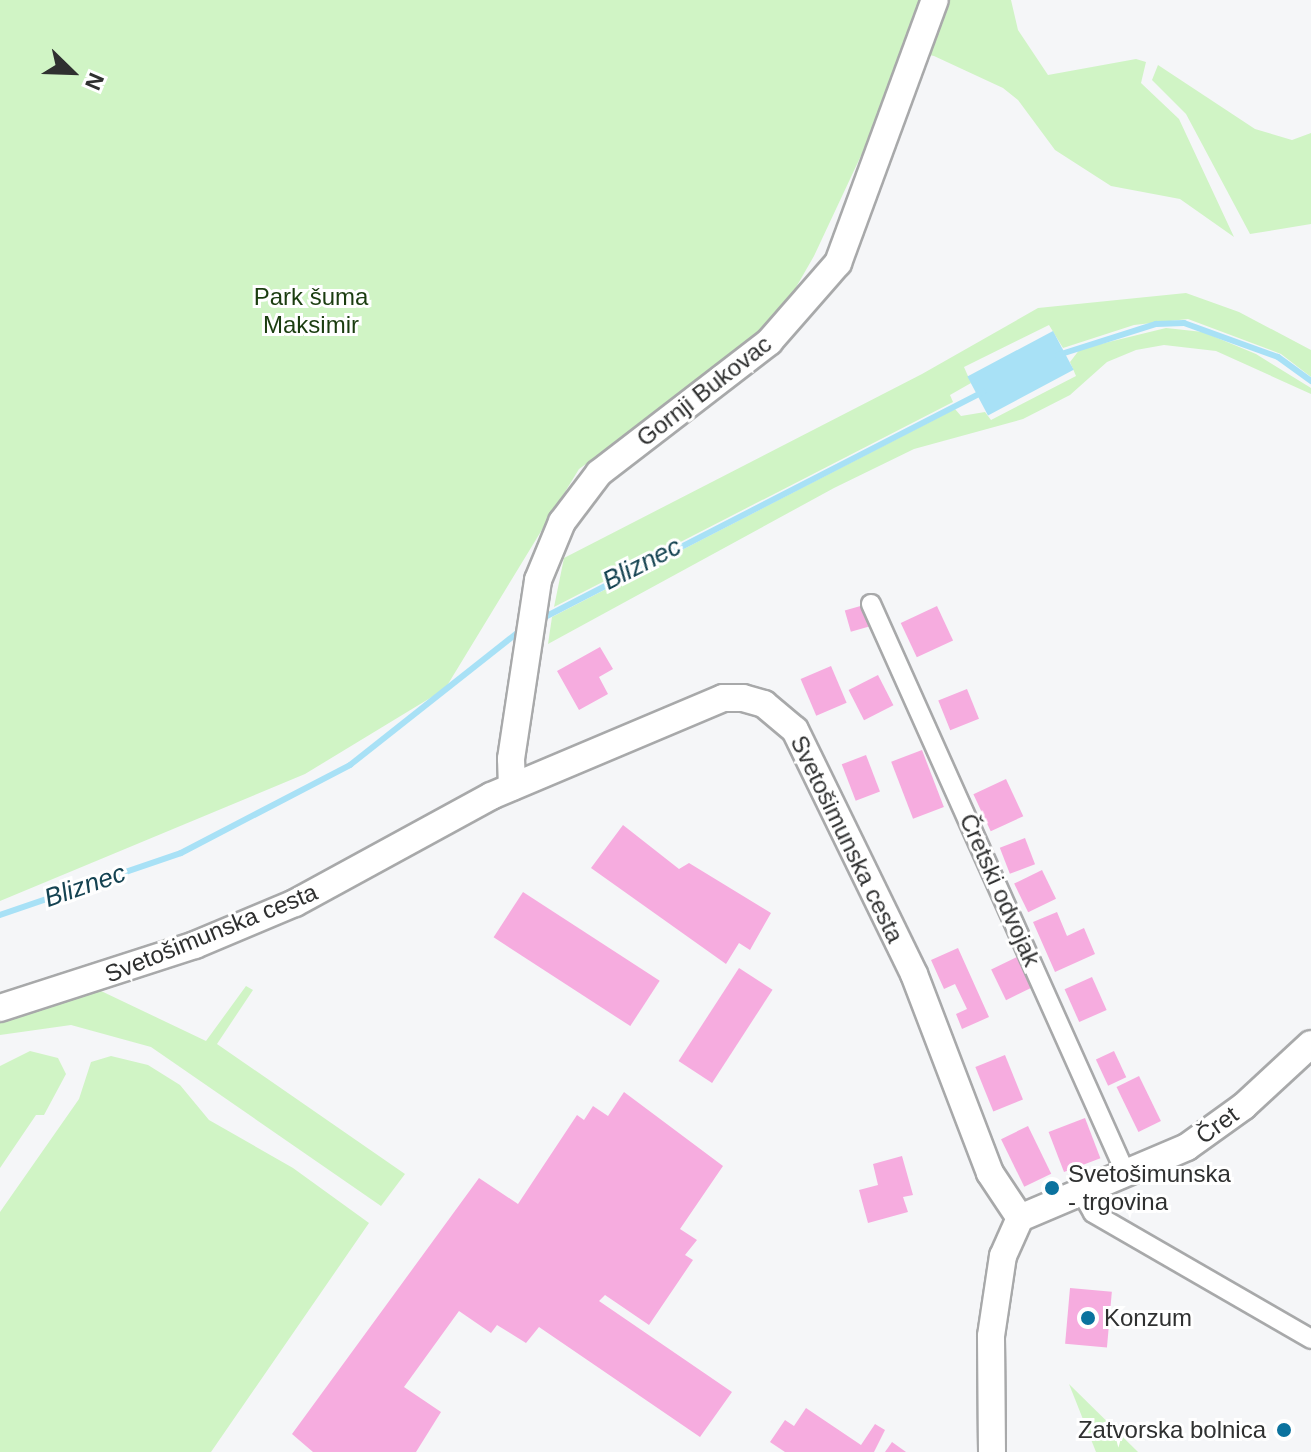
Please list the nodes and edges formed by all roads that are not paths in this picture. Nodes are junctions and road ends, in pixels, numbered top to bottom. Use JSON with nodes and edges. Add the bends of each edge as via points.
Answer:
{"nodes":[{"id":1,"x":935,"y":0,"type":"edge"},
{"id":2,"x":871,"y":604,"type":"dead end"},
{"id":3,"x":512,"y":787,"type":"junction"},
{"id":4,"x":0,"y":1008,"type":"edge"},
{"id":5,"x":1311,"y":1044,"type":"edge"},
{"id":6,"x":1127,"y":1176,"type":"junction"},
{"id":7,"x":1081,"y":1192,"type":"junction"},
{"id":8,"x":1020,"y":1218,"type":"junction"},
{"id":9,"x":1311,"y":1339,"type":"edge"},
{"id":10,"x":992,"y":1452,"type":"edge"}],
"edges":[{"from":1,"to":3,"type":"street","name":"Gornji Bukovac","via":[[838,263],[769,342],[599,473],[562,522],[538,580],[511,759]]},
{"from":2,"to":6,"type":"street","name":"Čretski odvojak"},
{"from":3,"to":4,"type":"street","name":"Svetošimunska cesta","via":[[295,903],[158,960]]},
{"from":3,"to":8,"type":"street","name":"Svetošimunska cesta","via":[[723,698],[764,704],[781,715],[795,730],[914,974],[990,1173]]},
{"from":5,"to":6,"type":"street","name":"Čret","via":[[1198,1139]]},
{"from":6,"to":7,"type":"street","name":"Čret"},
{"from":7,"to":8,"type":"street","name":"Čret"},
{"from":7,"to":9,"type":"street","via":[[1093,1213]]},
{"from":8,"to":10,"type":"street","via":[[1003,1256],[991,1336]]}]}
